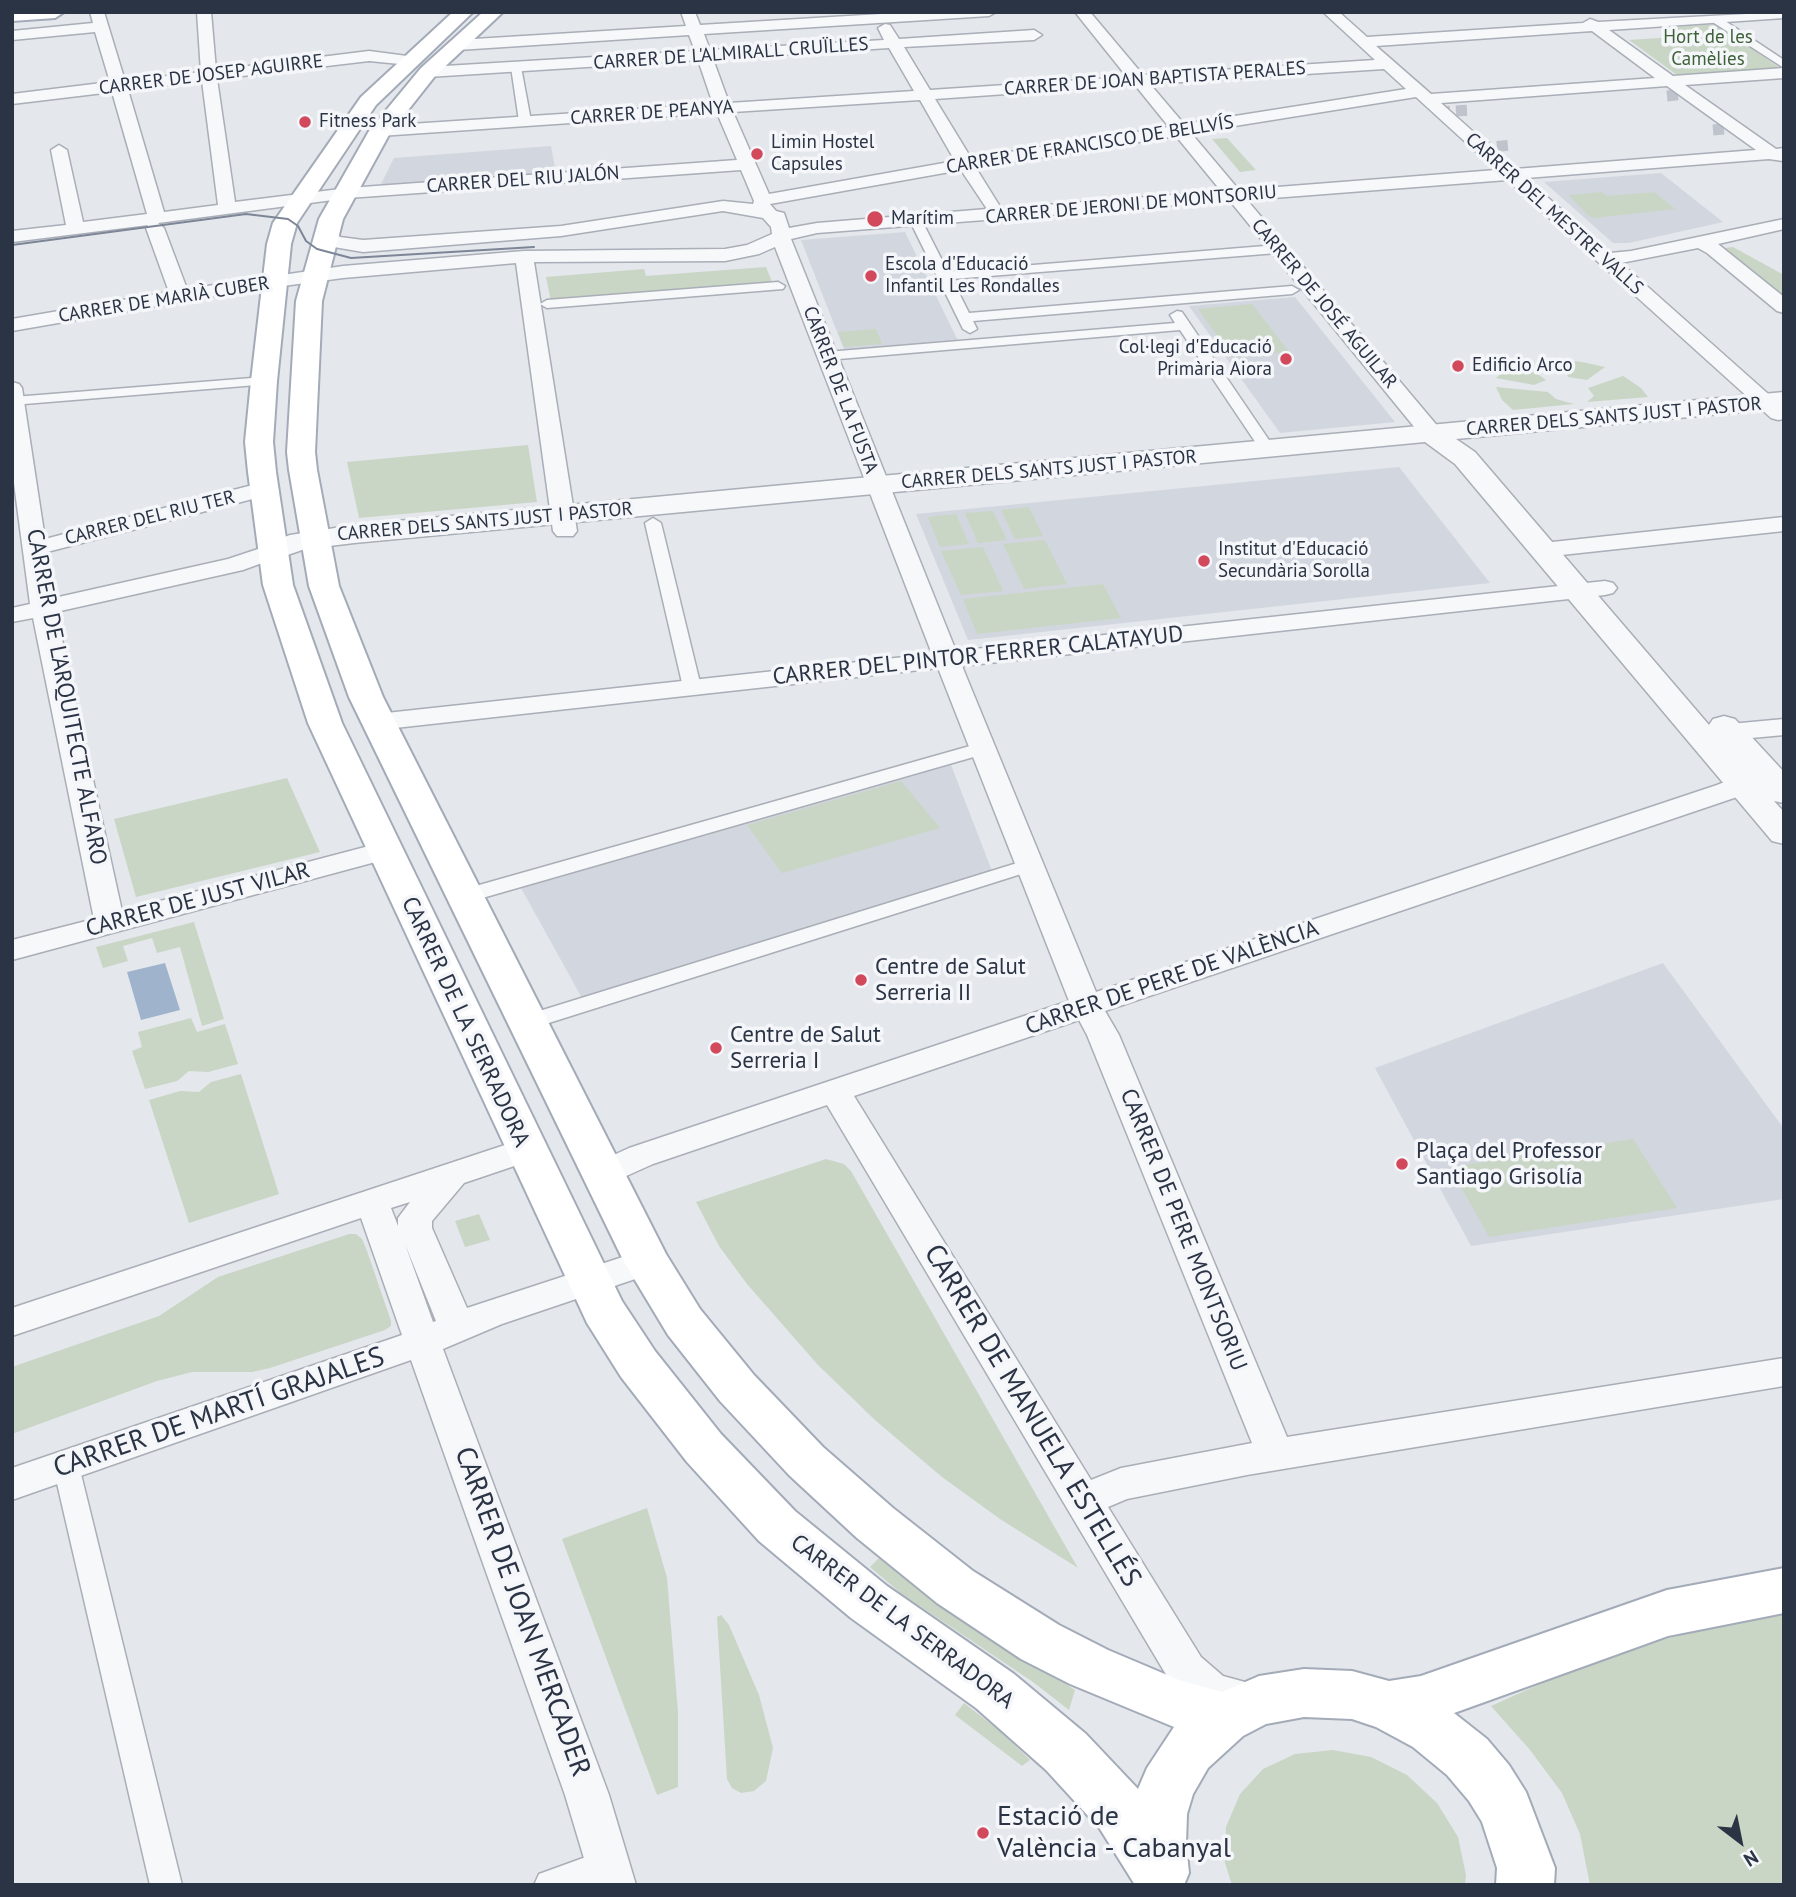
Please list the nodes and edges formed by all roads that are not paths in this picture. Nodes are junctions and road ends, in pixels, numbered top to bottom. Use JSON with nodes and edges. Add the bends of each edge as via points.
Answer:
{"nodes":[{"id":1,"x":55,"y":12,"type":"edge"},
{"id":2,"x":204,"y":12,"type":"edge"},
{"id":3,"x":464,"y":12,"type":"edge"},
{"id":4,"x":494,"y":12,"type":"edge"},
{"id":5,"x":688,"y":12,"type":"edge"},
{"id":6,"x":989,"y":12,"type":"edge"},
{"id":7,"x":1082,"y":12,"type":"edge"},
{"id":8,"x":1329,"y":12,"type":"edge"},
{"id":9,"x":1576,"y":12,"type":"edge"},
{"id":10,"x":1784,"y":14,"type":"edge"},
{"id":11,"x":12,"y":15,"type":"edge"},
{"id":12,"x":879,"y":15,"type":"edge"},
{"id":13,"x":1715,"y":19,"type":"junction"},
{"id":14,"x":99,"y":20,"type":"edge"},
{"id":15,"x":1596,"y":27,"type":"junction"},
{"id":16,"x":695,"y":31,"type":"junction"},
{"id":17,"x":1034,"y":34,"type":"dead end"},
{"id":18,"x":12,"y":36,"type":"edge"},
{"id":19,"x":893,"y":43,"type":"junction"},
{"id":20,"x":1363,"y":43,"type":"junction"},
{"id":21,"x":458,"y":45,"type":"junction"},
{"id":22,"x":703,"y":55,"type":"junction"},
{"id":23,"x":1386,"y":64,"type":"junction"},
{"id":24,"x":1784,"y":65,"type":"edge"},
{"id":25,"x":419,"y":66,"type":"junction"},
{"id":26,"x":516,"y":67,"type":"junction"},
{"id":27,"x":1784,"y":74,"type":"edge"},
{"id":28,"x":209,"y":75,"type":"junction"},
{"id":29,"x":1138,"y":80,"type":"junction"},
{"id":30,"x":1670,"y":81,"type":"junction"},
{"id":31,"x":118,"y":86,"type":"junction"},
{"id":32,"x":924,"y":95,"type":"junction"},
{"id":33,"x":1422,"y":95,"type":"junction"},
{"id":34,"x":12,"y":99,"type":"edge"},
{"id":35,"x":723,"y":108,"type":"junction"},
{"id":36,"x":525,"y":121,"type":"junction"},
{"id":37,"x":1180,"y":130,"type":"junction"},
{"id":38,"x":380,"y":131,"type":"junction"},
{"id":39,"x":59,"y":150,"type":"dead end"},
{"id":40,"x":1777,"y":151,"type":"edge"},
{"id":41,"x":967,"y":164,"type":"junction"},
{"id":42,"x":746,"y":165,"type":"junction"},
{"id":43,"x":1503,"y":170,"type":"junction"},
{"id":44,"x":348,"y":192,"type":"junction"},
{"id":45,"x":1231,"y":192,"type":"junction"},
{"id":46,"x":301,"y":200,"type":"junction"},
{"id":47,"x":990,"y":205,"type":"junction"},
{"id":48,"x":227,"y":206,"type":"junction"},
{"id":49,"x":767,"y":208,"type":"junction"},
{"id":50,"x":916,"y":221,"type":"junction"},
{"id":51,"x":156,"y":223,"type":"junction"},
{"id":52,"x":1784,"y":224,"type":"edge"},
{"id":53,"x":76,"y":229,"type":"junction"},
{"id":54,"x":326,"y":233,"type":"junction"},
{"id":55,"x":12,"y":237,"type":"edge"},
{"id":56,"x":781,"y":237,"type":"junction"},
{"id":57,"x":1700,"y":242,"type":"junction"},
{"id":58,"x":1277,"y":249,"type":"junction"},
{"id":59,"x":524,"y":257,"type":"junction"},
{"id":60,"x":1604,"y":259,"type":"junction"},
{"id":61,"x":315,"y":275,"type":"junction"},
{"id":62,"x":944,"y":276,"type":"junction"},
{"id":63,"x":275,"y":282,"type":"junction"},
{"id":64,"x":778,"y":286,"type":"dead end"},
{"id":65,"x":1293,"y":290,"type":"dead end"},
{"id":66,"x":180,"y":296,"type":"junction"},
{"id":67,"x":1167,"y":301,"type":"junction"},
{"id":68,"x":547,"y":304,"type":"dead end"},
{"id":69,"x":1784,"y":307,"type":"edge"},
{"id":70,"x":965,"y":317,"type":"junction"},
{"id":71,"x":12,"y":325,"type":"edge"},
{"id":72,"x":1184,"y":326,"type":"junction"},
{"id":73,"x":978,"y":344,"type":"junction"},
{"id":74,"x":827,"y":356,"type":"junction"},
{"id":75,"x":264,"y":381,"type":"junction"},
{"id":76,"x":13,"y":394,"type":"edge"},
{"id":77,"x":1778,"y":408,"type":"edge"},
{"id":78,"x":1458,"y":439,"type":"junction"},
{"id":79,"x":1267,"y":449,"type":"junction"},
{"id":80,"x":264,"y":489,"type":"junction"},
{"id":81,"x":882,"y":494,"type":"junction"},
{"id":82,"x":564,"y":523,"type":"junction"},
{"id":83,"x":653,"y":523,"type":"junction"},
{"id":84,"x":1784,"y":524,"type":"edge"},
{"id":85,"x":36,"y":548,"type":"junction"},
{"id":86,"x":1557,"y":549,"type":"junction"},
{"id":87,"x":273,"y":551,"type":"junction"},
{"id":88,"x":318,"y":556,"type":"junction"},
{"id":89,"x":1592,"y":589,"type":"junction"},
{"id":90,"x":43,"y":608,"type":"junction"},
{"id":91,"x":12,"y":615,"type":"edge"},
{"id":92,"x":949,"y":660,"type":"junction"},
{"id":93,"x":692,"y":687,"type":"junction"},
{"id":94,"x":1686,"y":717,"type":"junction"},
{"id":95,"x":377,"y":722,"type":"junction"},
{"id":96,"x":1784,"y":727,"type":"edge"},
{"id":97,"x":1730,"y":732,"type":"junction"},
{"id":98,"x":984,"y":748,"type":"junction"},
{"id":99,"x":1750,"y":775,"type":"junction"},
{"id":100,"x":1784,"y":793,"type":"edge"},
{"id":101,"x":1784,"y":834,"type":"edge"},
{"id":102,"x":384,"y":851,"type":"junction"},
{"id":103,"x":1030,"y":865,"type":"junction"},
{"id":104,"x":465,"y":896,"type":"junction"},
{"id":105,"x":110,"y":923,"type":"junction"},
{"id":106,"x":12,"y":950,"type":"edge"},
{"id":107,"x":1087,"y":1007,"type":"junction"},
{"id":108,"x":528,"y":1022,"type":"junction"},
{"id":109,"x":835,"y":1091,"type":"junction"},
{"id":110,"x":526,"y":1150,"type":"junction"},
{"id":111,"x":604,"y":1174,"type":"junction"},
{"id":112,"x":453,"y":1175,"type":"junction"},
{"id":113,"x":372,"y":1202,"type":"junction"},
{"id":114,"x":647,"y":1262,"type":"junction"},
{"id":115,"x":590,"y":1281,"type":"junction"},
{"id":116,"x":12,"y":1322,"type":"edge"},
{"id":117,"x":441,"y":1335,"type":"junction"},
{"id":118,"x":1784,"y":1372,"type":"edge"},
{"id":119,"x":1276,"y":1455,"type":"junction"},
{"id":120,"x":66,"y":1465,"type":"junction"},
{"id":121,"x":12,"y":1484,"type":"edge"},
{"id":122,"x":1083,"y":1501,"type":"junction"},
{"id":123,"x":1784,"y":1590,"type":"edge"},
{"id":124,"x":1389,"y":1706,"type":"junction"},
{"id":125,"x":1241,"y":1709,"type":"junction"},
{"id":126,"x":611,"y":1875,"type":"edge"},
{"id":127,"x":1162,"y":1879,"type":"edge"},
{"id":128,"x":166,"y":1885,"type":"edge"},
{"id":129,"x":550,"y":1885,"type":"edge"},
{"id":130,"x":1525,"y":1885,"type":"edge"}],
"edges":[{"from":1,"to":11,"type":"main road"},
{"from":2,"to":28,"type":"street"},
{"from":3,"to":25,"type":"main road","name":"CARRER DE LA SERRADORA"},
{"from":4,"to":21,"type":"main road","name":"CARRER DE LA SERRADORA"},
{"from":5,"to":16,"type":"street","name":"CARRER DE LA FUSTA"},
{"from":6,"to":12,"type":"street"},
{"from":7,"to":29,"type":"street","name":"CARRER DE JOSÉ AGUILAR"},
{"from":8,"to":20,"type":"street","name":"CARRER DEL MESTRE VALLS"},
{"from":9,"to":15,"type":"street"},
{"from":10,"to":13,"type":"street"},
{"from":12,"to":16,"type":"street"},
{"from":12,"to":19,"type":"street"},
{"from":13,"to":15,"type":"street"},
{"from":13,"to":24,"type":"street"},
{"from":14,"to":18,"type":"street"},
{"from":14,"to":31,"type":"street"},
{"from":15,"to":20,"type":"street"},
{"from":15,"to":30,"type":"street"},
{"from":16,"to":21,"type":"street"},
{"from":16,"to":22,"type":"street","name":"CARRER DE LA FUSTA"},
{"from":17,"to":19,"type":"street","name":"CARRER DE L'ALMIRALL CRUÏLLES"},
{"from":19,"to":22,"type":"street","name":"CARRER DE L'ALMIRALL CRUÏLLES"},
{"from":19,"to":32,"type":"street"},
{"from":20,"to":23,"type":"street","name":"CARRER DEL MESTRE VALLS"},
{"from":21,"to":25,"type":"main road","name":"CARRER DE LA SERRADORA"},
{"from":22,"to":26,"type":"street","name":"CARRER DE L'ALMIRALL CRUÏLLES"},
{"from":22,"to":35,"type":"street","name":"CARRER DE LA FUSTA"},
{"from":23,"to":29,"type":"street","name":"CARRER DE JOAN BAPTISTA PERALES"},
{"from":23,"to":33,"type":"street","name":"CARRER DEL MESTRE VALLS"},
{"from":25,"to":26,"type":"street","name":"CARRER DE L'ALMIRALL CRUÏLLES"},
{"from":25,"to":28,"type":"street","name":"CARRER DE JOSEP AGUIRRE","via":[[369,56]]},
{"from":25,"to":38,"type":"main road","name":"CARRER DE LA SERRADORA"},
{"from":25,"to":46,"type":"main road","name":"CARRER DE LA SERRADORA","via":[[368,101]]},
{"from":26,"to":36,"type":"street"},
{"from":27,"to":30,"type":"street","name":"CARRER DE FRANCISCO DE BELLVÍS"},
{"from":28,"to":31,"type":"street","name":"CARRER DE JOSEP AGUIRRE"},
{"from":28,"to":48,"type":"street"},
{"from":29,"to":32,"type":"street","name":"CARRER DE JOAN BAPTISTA PERALES"},
{"from":29,"to":37,"type":"street","name":"CARRER DE JOSÉ AGUILAR"},
{"from":30,"to":33,"type":"street","name":"CARRER DE FRANCISCO DE BELLVÍS"},
{"from":30,"to":40,"type":"street"},
{"from":31,"to":34,"type":"street","name":"CARRER DE JOSEP AGUIRRE"},
{"from":31,"to":51,"type":"street"},
{"from":32,"to":35,"type":"street","name":"CARRER DE PEANYA"},
{"from":32,"to":41,"type":"street"},
{"from":33,"to":37,"type":"street","name":"CARRER DE FRANCISCO DE BELLVÍS"},
{"from":33,"to":43,"type":"street","name":"CARRER DEL MESTRE VALLS"},
{"from":35,"to":36,"type":"street","name":"CARRER DE PEANYA"},
{"from":35,"to":42,"type":"street","name":"CARRER DE LA FUSTA"},
{"from":36,"to":38,"type":"street","name":"CARRER DE PEANYA"},
{"from":37,"to":41,"type":"street","name":"CARRER DE FRANCISCO DE BELLVÍS"},
{"from":37,"to":45,"type":"street","name":"CARRER DE JOSÉ AGUILAR"},
{"from":38,"to":44,"type":"main road","name":"CARRER DE LA SERRADORA"},
{"from":39,"to":53,"type":"street"},
{"from":40,"to":43,"type":"street","name":"CARRER DE JERONI DE MONTSORIU"},
{"from":41,"to":47,"type":"street"},
{"from":41,"to":49,"type":"street","name":"CARRER DE FRANCISCO DE BELLVÍS","via":[[780,196]]},
{"from":42,"to":44,"type":"street","name":"CARRER DEL RIU JALÓN"},
{"from":42,"to":49,"type":"street","name":"CARRER DE LA FUSTA"},
{"from":43,"to":45,"type":"street","name":"CARRER DE JERONI DE MONTSORIU"},
{"from":43,"to":60,"type":"street","name":"CARRER DEL MESTRE VALLS"},
{"from":44,"to":46,"type":"street","name":"CARRER DEL RIU JALÓN"},
{"from":44,"to":54,"type":"main road","name":"CARRER DE LA SERRADORA"},
{"from":45,"to":47,"type":"street","name":"CARRER DE JERONI DE MONTSORIU"},
{"from":45,"to":50,"type":"street","name":"CARRER DE JERONI DE MONTSORIU"},
{"from":45,"to":58,"type":"street","name":"CARRER DE JOSÉ AGUILAR"},
{"from":46,"to":48,"type":"street","name":"CARRER DEL RIU JALÓN"},
{"from":46,"to":63,"type":"main road","name":"CARRER DE LA SERRADORA","via":[[285,223]]},
{"from":47,"to":49,"type":"street","name":"CARRER DE JERONI DE MONTSORIU","via":[[813,219]]},
{"from":48,"to":51,"type":"street","name":"CARRER DEL RIU JALÓN"},
{"from":49,"to":54,"type":"street","name":"CARRER DE JERONI DE MONTSORIU","via":[[723,206],[561,231],[363,246],[334,242]]},
{"from":49,"to":56,"type":"street","name":"CARRER DE LA FUSTA","via":[[780,226]]},
{"from":50,"to":56,"type":"street","name":"CARRER DE JERONI DE MONTSORIU","via":[[817,228]]},
{"from":50,"to":62,"type":"street"},
{"from":51,"to":53,"type":"street","name":"CARRER DEL RIU JALÓN"},
{"from":51,"to":66,"type":"street"},
{"from":52,"to":57,"type":"street"},
{"from":53,"to":55,"type":"street","name":"CARRER DEL RIU JALÓN"},
{"from":54,"to":61,"type":"main road","name":"CARRER DE LA SERRADORA"},
{"from":56,"to":59,"type":"street","name":"CARRER DE JERONI DE MONTSORIU","via":[[752,250],[725,255]]},
{"from":56,"to":74,"type":"street","name":"CARRER DE LA FUSTA"},
{"from":57,"to":60,"type":"street"},
{"from":57,"to":69,"type":"street"},
{"from":58,"to":62,"type":"street"},
{"from":58,"to":78,"type":"street","name":"CARRER DE JOSÉ AGUILAR"},
{"from":59,"to":61,"type":"street","name":"CARRER DE JERONI DE MONTSORIU"},
{"from":59,"to":82,"type":"street"},
{"from":60,"to":77,"type":"street","name":"CARRER DEL MESTRE VALLS"},
{"from":61,"to":63,"type":"street","name":"CARRER DE MARIÀ CUBER"},
{"from":61,"to":88,"type":"main road","name":"CARRER DE LA SERRADORA","via":[[309,302],[301,452]]},
{"from":62,"to":70,"type":"street"},
{"from":63,"to":66,"type":"street","name":"CARRER DE MARIÀ CUBER"},
{"from":63,"to":75,"type":"main road","name":"CARRER DE LA SERRADORA"},
{"from":64,"to":68,"type":"street"},
{"from":65,"to":67,"type":"street"},
{"from":66,"to":71,"type":"street","name":"CARRER DE MARIÀ CUBER"},
{"from":67,"to":70,"type":"street"},
{"from":67,"to":72,"type":"street"},
{"from":70,"to":73,"type":"street"},
{"from":72,"to":73,"type":"street"},
{"from":72,"to":79,"type":"street"},
{"from":73,"to":74,"type":"street"},
{"from":74,"to":81,"type":"street","name":"CARRER DE LA FUSTA"},
{"from":75,"to":76,"type":"street"},
{"from":75,"to":80,"type":"main road","name":"CARRER DE LA SERRADORA","via":[[259,442]]},
{"from":76,"to":85,"type":"street","name":"CARRER DE L'ARQUITECTE ALFARO"},
{"from":77,"to":78,"type":"street","name":"CARRER DELS SANTS JUST I PASTOR"},
{"from":78,"to":79,"type":"street","name":"CARRER DELS SANTS JUST I PASTOR"},
{"from":78,"to":81,"type":"street","name":"CARRER DELS SANTS JUST I PASTOR"},
{"from":78,"to":86,"type":"street","via":[[1465,458]]},
{"from":79,"to":81,"type":"street","name":"CARRER DELS SANTS JUST I PASTOR"},
{"from":80,"to":85,"type":"street","name":"CARRER DEL RIU TER"},
{"from":80,"to":87,"type":"main road","name":"CARRER DE LA SERRADORA"},
{"from":81,"to":82,"type":"street","name":"CARRER DELS SANTS JUST I PASTOR"},
{"from":81,"to":83,"type":"street","name":"CARRER DELS SANTS JUST I PASTOR"},
{"from":81,"to":92,"type":"street","name":"CARRER DE LA FUSTA"},
{"from":82,"to":83,"type":"street","name":"CARRER DELS SANTS JUST I PASTOR"},
{"from":82,"to":88,"type":"street","name":"CARRER DELS SANTS JUST I PASTOR","via":[[347,557]]},
{"from":83,"to":93,"type":"street"},
{"from":84,"to":86,"type":"street"},
{"from":85,"to":90,"type":"street","name":"CARRER DE L'ARQUITECTE ALFARO"},
{"from":86,"to":89,"type":"street"},
{"from":87,"to":88,"type":"street","name":"CARRER DELS SANTS JUST I PASTOR"},
{"from":87,"to":90,"type":"street","via":[[234,565]]},
{"from":87,"to":102,"type":"main road","name":"CARRER DE LA SERRADORA","via":[[278,585],[325,723]]},
{"from":88,"to":95,"type":"main road","name":"CARRER DE LA SERRADORA","via":[[326,593]]},
{"from":89,"to":92,"type":"street","name":"CARRER DEL PINTOR FERRER CALATAYUD"},
{"from":89,"to":94,"type":"street"},
{"from":89,"to":97,"type":"street"},
{"from":90,"to":91,"type":"street"},
{"from":90,"to":105,"type":"street","name":"CARRER DE L'ARQUITECTE ALFARO"},
{"from":92,"to":93,"type":"street","name":"CARRER DEL PINTOR FERRER CALATAYUD"},
{"from":92,"to":98,"type":"street","name":"CARRER DE LA FUSTA"},
{"from":93,"to":95,"type":"street","name":"CARRER DEL PINTOR FERRER CALATAYUD"},
{"from":94,"to":97,"type":"street"},
{"from":94,"to":99,"type":"street"},
{"from":95,"to":104,"type":"main road","name":"CARRER DE LA SERRADORA"},
{"from":96,"to":97,"type":"street"},
{"from":97,"to":99,"type":"street"},
{"from":98,"to":103,"type":"street","name":"CARRER DE LA FUSTA"},
{"from":98,"to":104,"type":"street"},
{"from":99,"to":100,"type":"street"},
{"from":99,"to":101,"type":"street"},
{"from":99,"to":107,"type":"street","name":"CARRER DE PERE DE VALÈNCIA"},
{"from":102,"to":105,"type":"street","name":"CARRER DE JUST VILAR"},
{"from":102,"to":110,"type":"main road","name":"CARRER DE LA SERRADORA"},
{"from":103,"to":107,"type":"street","name":"CARRER DE LA FUSTA"},
{"from":103,"to":108,"type":"street"},
{"from":104,"to":108,"type":"main road","name":"CARRER DE LA SERRADORA"},
{"from":105,"to":106,"type":"street","name":"CARRER DE JUST VILAR"},
{"from":107,"to":109,"type":"street","name":"CARRER DE PERE DE VALÈNCIA"},
{"from":107,"to":119,"type":"street","name":"CARRER DE PERE MONTSORIU","via":[[1103,1035]]},
{"from":108,"to":111,"type":"main road","name":"CARRER DE LA SERRADORA"},
{"from":109,"to":111,"type":"street","name":"CARRER DE PERE DE VALÈNCIA","via":[[641,1156]]},
{"from":109,"to":122,"type":"street","name":"CARRER DE MANUELA ESTELLÉS"},
{"from":110,"to":112,"type":"street"},
{"from":110,"to":115,"type":"main road","name":"CARRER DE LA SERRADORA"},
{"from":111,"to":114,"type":"main road","name":"CARRER DE LA SERRADORA"},
{"from":112,"to":113,"type":"street"},
{"from":112,"to":117,"type":"street","via":[[415,1218]]},
{"from":113,"to":116,"type":"street"},
{"from":113,"to":117,"type":"street"},
{"from":114,"to":115,"type":"street","name":"CARRER DE MARTÍ GRAJALES"},
{"from":114,"to":125,"type":"main road","name":"CARRER DE LA SERRADORA","via":[[684,1322],[737,1388],[875,1523],[955,1587],[1040,1642],[1089,1667],[1172,1702]]},
{"from":115,"to":117,"type":"street","name":"CARRER DE MARTÍ GRAJALES"},
{"from":115,"to":127,"type":"main road","name":"CARRER DE LA SERRADORA","via":[[638,1364],[740,1487],[834,1574],[995,1691],[1066,1752],[1120,1810]]},
{"from":117,"to":120,"type":"street","name":"CARRER DE MARTÍ GRAJALES"},
{"from":117,"to":126,"type":"street","name":"CARRER DE JOAN MERCADER"},
{"from":118,"to":119,"type":"street"},
{"from":119,"to":122,"type":"street","via":[[1121,1484]]},
{"from":120,"to":121,"type":"street","name":"CARRER DE MARTÍ GRAJALES"},
{"from":120,"to":128,"type":"street"},
{"from":122,"to":125,"type":"street","name":"CARRER DE MANUELA ESTELLÉS","via":[[1199,1684]]},
{"from":123,"to":124,"type":"main road","via":[[1667,1613],[1479,1681]]},
{"from":124,"to":125,"type":"main road","via":[[1352,1695],[1304,1693]]},
{"from":124,"to":130,"type":"main road","via":[[1432,1729],[1467,1757],[1489,1783],[1506,1811],[1526,1868]]},
{"from":125,"to":127,"type":"main road","via":[[1188,1750],[1167,1786],[1157,1844]]},
{"from":126,"to":129,"type":"street"}]}
